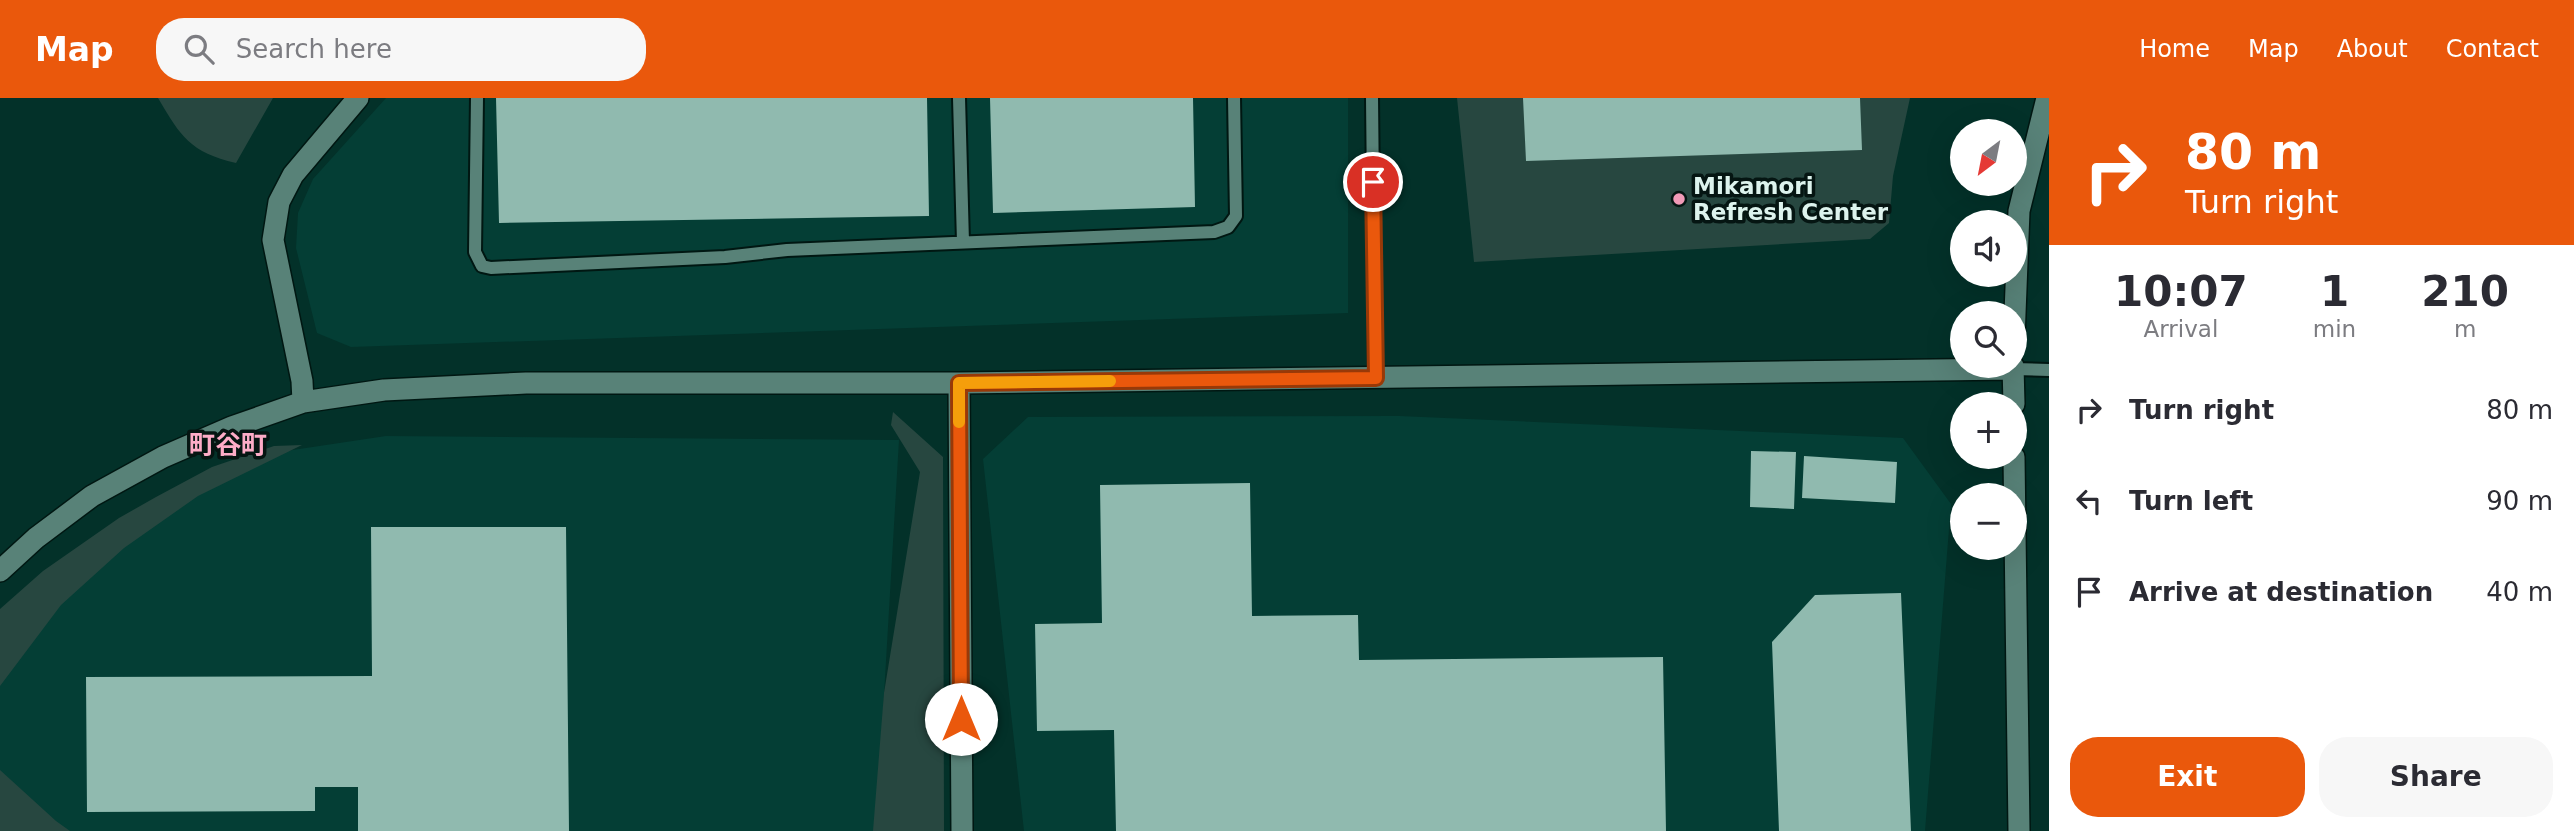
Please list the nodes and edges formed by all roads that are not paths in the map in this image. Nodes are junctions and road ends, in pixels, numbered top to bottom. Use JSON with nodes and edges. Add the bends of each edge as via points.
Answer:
{"nodes":[{"id":1,"x":358,"y":98,"type":"edge"},
{"id":2,"x":477,"y":98,"type":"edge"},
{"id":3,"x":959,"y":98,"type":"edge"},
{"id":4,"x":1234,"y":98,"type":"edge"},
{"id":5,"x":1371,"y":98,"type":"edge"},
{"id":6,"x":2047,"y":98,"type":"edge"},
{"id":7,"x":963,"y":242,"type":"junction"},
{"id":8,"x":2015,"y":301,"type":"edge"},
{"id":9,"x":1950,"y":369,"type":"edge"},
{"id":10,"x":2027,"y":369,"type":"edge"},
{"id":11,"x":2049,"y":370,"type":"edge"},
{"id":12,"x":1376,"y":378,"type":"junction"},
{"id":13,"x":959,"y":383,"type":"junction"},
{"id":14,"x":303,"y":402,"type":"junction"},
{"id":15,"x":2014,"y":469,"type":"edge"},
{"id":16,"x":0,"y":571,"type":"edge"},
{"id":17,"x":962,"y":831,"type":"edge"},
{"id":18,"x":2019,"y":831,"type":"edge"}],
"edges":[{"from":1,"to":14,"type":"street","via":[[293,175],[279,202],[273,240]]},
{"from":2,"to":7,"type":"lane","via":[[475,253],[482,266]]},
{"from":3,"to":7,"type":"lane"},
{"from":4,"to":7,"type":"lane","via":[[1236,216],[1228,227],[1214,232]]},
{"from":5,"to":12,"type":"lane"},
{"from":6,"to":8,"type":"street","via":[[2019,211]]},
{"from":9,"to":12,"type":"street"},
{"from":10,"to":11,"type":"lane"},
{"from":12,"to":13,"type":"street"},
{"from":13,"to":14,"type":"street","via":[[526,383],[384,390]]},
{"from":13,"to":17,"type":"street"},
{"from":14,"to":16,"type":"street","via":[[232,426],[92,496]]},
{"from":15,"to":18,"type":"street"}]}
